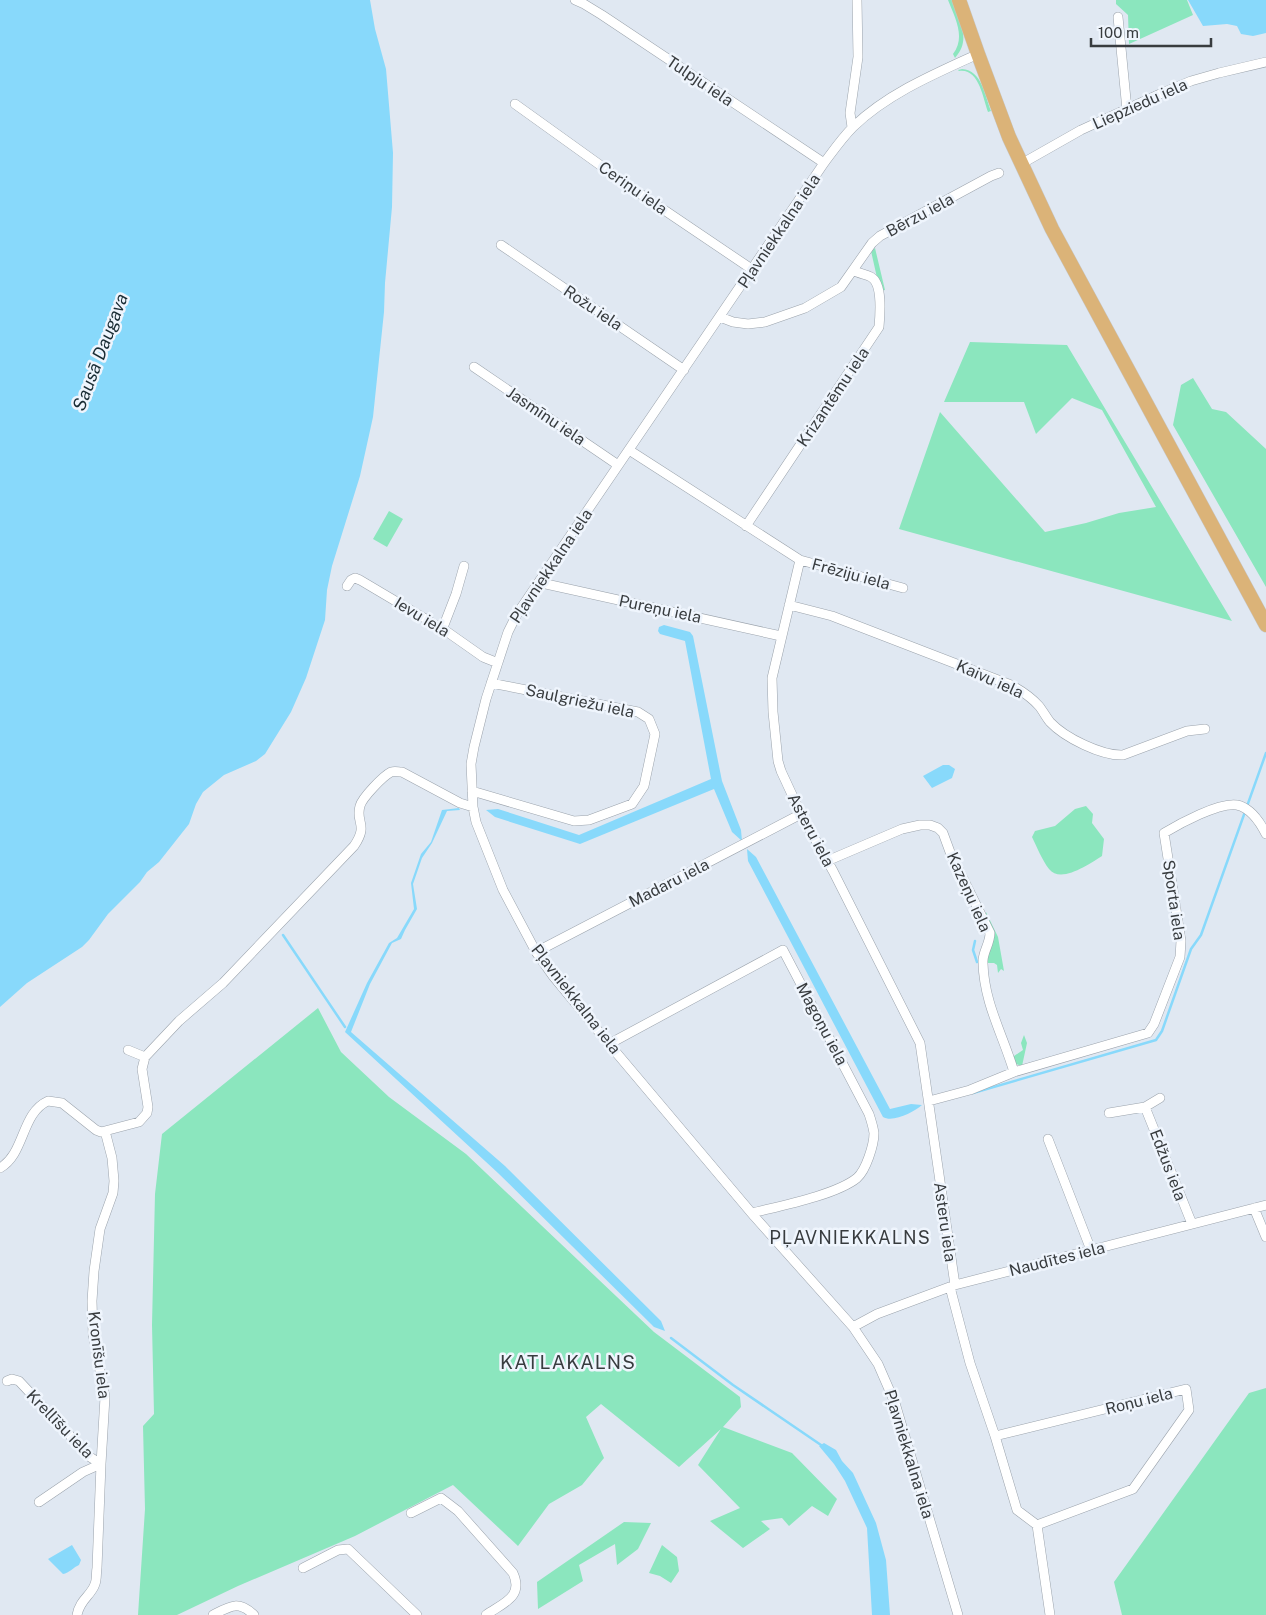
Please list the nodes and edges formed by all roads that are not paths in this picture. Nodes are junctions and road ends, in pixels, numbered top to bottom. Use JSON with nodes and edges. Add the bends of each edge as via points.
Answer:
{"nodes":[{"id":1,"x":575,"y":0,"type":"edge"},
{"id":2,"x":857,"y":0,"type":"edge"},
{"id":3,"x":959,"y":0,"type":"edge"},
{"id":4,"x":1118,"y":17,"type":"dead end"},
{"id":5,"x":978,"y":54,"type":"junction"},
{"id":6,"x":1266,"y":62,"type":"edge"},
{"id":7,"x":515,"y":104,"type":"dead end"},
{"id":8,"x":1127,"y":110,"type":"junction"},
{"id":9,"x":852,"y":127,"type":"junction"},
{"id":10,"x":824,"y":163,"type":"junction"},
{"id":11,"x":1021,"y":164,"type":"junction"},
{"id":12,"x":999,"y":173,"type":"dead end"},
{"id":13,"x":501,"y":246,"type":"dead end"},
{"id":14,"x":753,"y":270,"type":"junction"},
{"id":15,"x":853,"y":270,"type":"junction"},
{"id":16,"x":720,"y":317,"type":"junction"},
{"id":17,"x":474,"y":367,"type":"dead end"},
{"id":18,"x":684,"y":370,"type":"junction"},
{"id":19,"x":630,"y":450,"type":"junction"},
{"id":20,"x":618,"y":465,"type":"junction"},
{"id":21,"x":746,"y":526,"type":"junction"},
{"id":22,"x":800,"y":560,"type":"junction"},
{"id":23,"x":464,"y":566,"type":"dead end"},
{"id":24,"x":540,"y":580,"type":"junction"},
{"id":25,"x":347,"y":586,"type":"dead end"},
{"id":26,"x":903,"y":588,"type":"dead end"},
{"id":27,"x":789,"y":605,"type":"junction"},
{"id":28,"x":1266,"y":624,"type":"edge"},
{"id":29,"x":440,"y":627,"type":"junction"},
{"id":30,"x":781,"y":636,"type":"junction"},
{"id":31,"x":498,"y":663,"type":"junction"},
{"id":32,"x":491,"y":683,"type":"junction"},
{"id":33,"x":1205,"y":729,"type":"dead end"},
{"id":34,"x":472,"y":791,"type":"junction"},
{"id":35,"x":473,"y":807,"type":"junction"},
{"id":36,"x":801,"y":814,"type":"junction"},
{"id":37,"x":1266,"y":834,"type":"edge"},
{"id":38,"x":827,"y":861,"type":"junction"},
{"id":39,"x":536,"y":952,"type":"junction"},
{"id":40,"x":608,"y":1044,"type":"junction"},
{"id":41,"x":128,"y":1050,"type":"dead end"},
{"id":42,"x":145,"y":1057,"type":"junction"},
{"id":43,"x":1014,"y":1072,"type":"junction"},
{"id":44,"x":1160,"y":1098,"type":"dead end"},
{"id":45,"x":929,"y":1101,"type":"junction"},
{"id":46,"x":1145,"y":1106,"type":"junction"},
{"id":47,"x":1109,"y":1113,"type":"dead end"},
{"id":48,"x":106,"y":1131,"type":"junction"},
{"id":49,"x":1048,"y":1139,"type":"dead end"},
{"id":50,"x":0,"y":1168,"type":"edge"},
{"id":51,"x":1266,"y":1205,"type":"edge"},
{"id":52,"x":1254,"y":1208,"type":"junction"},
{"id":53,"x":752,"y":1213,"type":"junction"},
{"id":54,"x":1192,"y":1224,"type":"junction"},
{"id":55,"x":1266,"y":1236,"type":"edge"},
{"id":56,"x":1091,"y":1250,"type":"junction"},
{"id":57,"x":952,"y":1286,"type":"junction"},
{"id":58,"x":853,"y":1327,"type":"junction"},
{"id":59,"x":7,"y":1381,"type":"dead end"},
{"id":60,"x":995,"y":1436,"type":"junction"},
{"id":61,"x":101,"y":1464,"type":"junction"},
{"id":62,"x":39,"y":1502,"type":"dead end"},
{"id":63,"x":411,"y":1513,"type":"dead end"},
{"id":64,"x":1037,"y":1525,"type":"junction"},
{"id":65,"x":303,"y":1568,"type":"dead end"},
{"id":66,"x":77,"y":1615,"type":"edge"},
{"id":67,"x":213,"y":1615,"type":"edge"},
{"id":68,"x":254,"y":1615,"type":"edge"},
{"id":69,"x":417,"y":1615,"type":"edge"},
{"id":70,"x":486,"y":1615,"type":"edge"},
{"id":71,"x":958,"y":1615,"type":"edge"},
{"id":72,"x":1050,"y":1615,"type":"edge"}],
"edges":[{"from":1,"to":10,"type":"street","name":"Tulpju iela"},
{"from":2,"to":9,"type":"street","via":[[858,57],[850,114]]},
{"from":3,"to":5,"type":"main road"},
{"from":4,"to":8,"type":"street"},
{"from":5,"to":9,"type":"street","name":"Pļavniekkalna iela","via":[[906,89]]},
{"from":5,"to":11,"type":"main road"},
{"from":6,"to":8,"type":"street","name":"Liepziedu iela","via":[[1219,72]]},
{"from":7,"to":14,"type":"street","name":"Ceriņu iela"},
{"from":8,"to":11,"type":"street","name":"Liepziedu iela","via":[[1081,130]]},
{"from":9,"to":10,"type":"street","name":"Pļavniekkalna iela"},
{"from":10,"to":14,"type":"street","name":"Pļavniekkalna iela"},
{"from":11,"to":28,"type":"main road","via":[[1052,229]]},
{"from":12,"to":15,"type":"street","name":"Bērzu iela","via":[[880,236]]},
{"from":13,"to":18,"type":"street","name":"Rožu iela"},
{"from":14,"to":16,"type":"street","name":"Pļavniekkalna iela"},
{"from":15,"to":16,"type":"street","name":"Bērzu iela","via":[[841,287],[805,308],[765,322],[748,324]]},
{"from":15,"to":21,"type":"street","name":"Krizantēmu iela","via":[[875,282],[880,300],[879,326]]},
{"from":16,"to":18,"type":"street","name":"Pļavniekkalna iela"},
{"from":17,"to":20,"type":"street","name":"Jasmīnu iela"},
{"from":18,"to":19,"type":"street","name":"Pļavniekkalna iela"},
{"from":19,"to":20,"type":"street","name":"Pļavniekkalna iela"},
{"from":19,"to":21,"type":"street"},
{"from":20,"to":24,"type":"street","name":"Pļavniekkalna iela"},
{"from":21,"to":22,"type":"street"},
{"from":22,"to":26,"type":"street","name":"Frēziju iela"},
{"from":22,"to":27,"type":"street","name":"Asteru iela"},
{"from":23,"to":29,"type":"street","via":[[450,609]]},
{"from":24,"to":30,"type":"street","name":"Pureņu iela","via":[[546,584]]},
{"from":24,"to":31,"type":"street","name":"Pļavniekkalna iela","via":[[514,620]]},
{"from":25,"to":29,"type":"street","name":"Ievu iela","via":[[355,578],[360,580]]},
{"from":27,"to":30,"type":"street","name":"Asteru iela"},
{"from":27,"to":33,"type":"street","name":"Kaivu iela","via":[[832,616],[1011,685],[1030,696],[1059,729],[1115,756],[1187,731]]},
{"from":29,"to":31,"type":"street","name":"Ievu iela","via":[[483,657]]},
{"from":30,"to":36,"type":"street","name":"Asteru iela","via":[[771,694],[776,746],[781,771]]},
{"from":31,"to":32,"type":"street","name":"Pļavniekkalna iela"},
{"from":32,"to":34,"type":"street","name":"Pļavniekkalna iela","via":[[471,764]]},
{"from":32,"to":34,"type":"street","name":"Saulgriežu iela","via":[[638,712],[649,719],[655,734],[644,786],[632,804],[589,820],[574,821]]},
{"from":34,"to":35,"type":"street","name":"Pļavniekkalna iela"},
{"from":35,"to":39,"type":"street","name":"Pļavniekkalna iela","via":[[503,890]]},
{"from":35,"to":42,"type":"street","via":[[402,772],[386,775],[362,801],[359,814],[362,831],[354,846],[229,977],[179,1021]]},
{"from":36,"to":38,"type":"street","name":"Asteru iela"},
{"from":36,"to":39,"type":"street","name":"Madaru iela"},
{"from":37,"to":43,"type":"street","name":"Sporta iela","via":[[1258,818],[1238,805],[1228,805],[1188,819],[1164,833],[1181,941],[1180,957],[1154,1024],[1148,1033]]},
{"from":38,"to":43,"type":"street","name":"Kazeņu iela","via":[[897,831],[920,825],[930,825],[944,834],[990,933],[983,960],[989,1006]]},
{"from":38,"to":45,"type":"street","name":"Asteru iela","via":[[920,1043]]},
{"from":39,"to":40,"type":"street","name":"Pļavniekkalna iela"},
{"from":40,"to":53,"type":"street","name":"Pļavniekkalna iela"},
{"from":40,"to":53,"type":"street","name":"Magoņu iela","via":[[783,950],[869,1114],[874,1133],[870,1157],[858,1177],[845,1186]]},
{"from":41,"to":42,"type":"street"},
{"from":42,"to":48,"type":"street","via":[[142,1069],[147,1113],[139,1122]]},
{"from":43,"to":45,"type":"street","name":"Sporta iela","via":[[970,1090]]},
{"from":44,"to":46,"type":"street"},
{"from":45,"to":57,"type":"street","name":"Asteru iela"},
{"from":46,"to":47,"type":"street"},
{"from":46,"to":54,"type":"street","name":"Edžus iela"},
{"from":48,"to":50,"type":"street","via":[[96,1130],[62,1103],[42,1103],[33,1114],[16,1152],[8,1164]]},
{"from":48,"to":61,"type":"street","name":"Kronīšu iela","via":[[114,1181],[100,1228],[92,1302],[93,1334],[105,1397]]},
{"from":49,"to":56,"type":"street"},
{"from":51,"to":52,"type":"street","name":"Naudītes iela"},
{"from":52,"to":54,"type":"street","name":"Naudītes iela"},
{"from":52,"to":55,"type":"street"},
{"from":53,"to":58,"type":"street","name":"Pļavniekkalna iela"},
{"from":54,"to":56,"type":"street","name":"Naudītes iela"},
{"from":56,"to":57,"type":"street","name":"Naudītes iela"},
{"from":57,"to":58,"type":"street","name":"Naudītes iela","via":[[877,1314]]},
{"from":57,"to":60,"type":"street","name":"Asteru iela","via":[[970,1363]]},
{"from":58,"to":71,"type":"street","name":"Pļavniekkalna iela","via":[[878,1364],[896,1403]]},
{"from":59,"to":61,"type":"street","name":"Krellīšu iela","via":[[19,1381],[90,1457]]},
{"from":60,"to":64,"type":"street","name":"Asteru iela","via":[[1017,1510]]},
{"from":60,"to":64,"type":"street","name":"Roņu iela","via":[[1186,1389],[1189,1410],[1133,1489]]},
{"from":61,"to":62,"type":"street","name":"Krellīšu iela","via":[[83,1472]]},
{"from":61,"to":66,"type":"street","name":"Kronīšu iela","via":[[95,1584]]},
{"from":63,"to":70,"type":"street","via":[[441,1498],[458,1512],[513,1573],[517,1582],[513,1597]]},
{"from":64,"to":72,"type":"street"},
{"from":65,"to":69,"type":"street","via":[[338,1550],[348,1549]]},
{"from":67,"to":68,"type":"street","via":[[233,1605],[245,1607]]}]}
